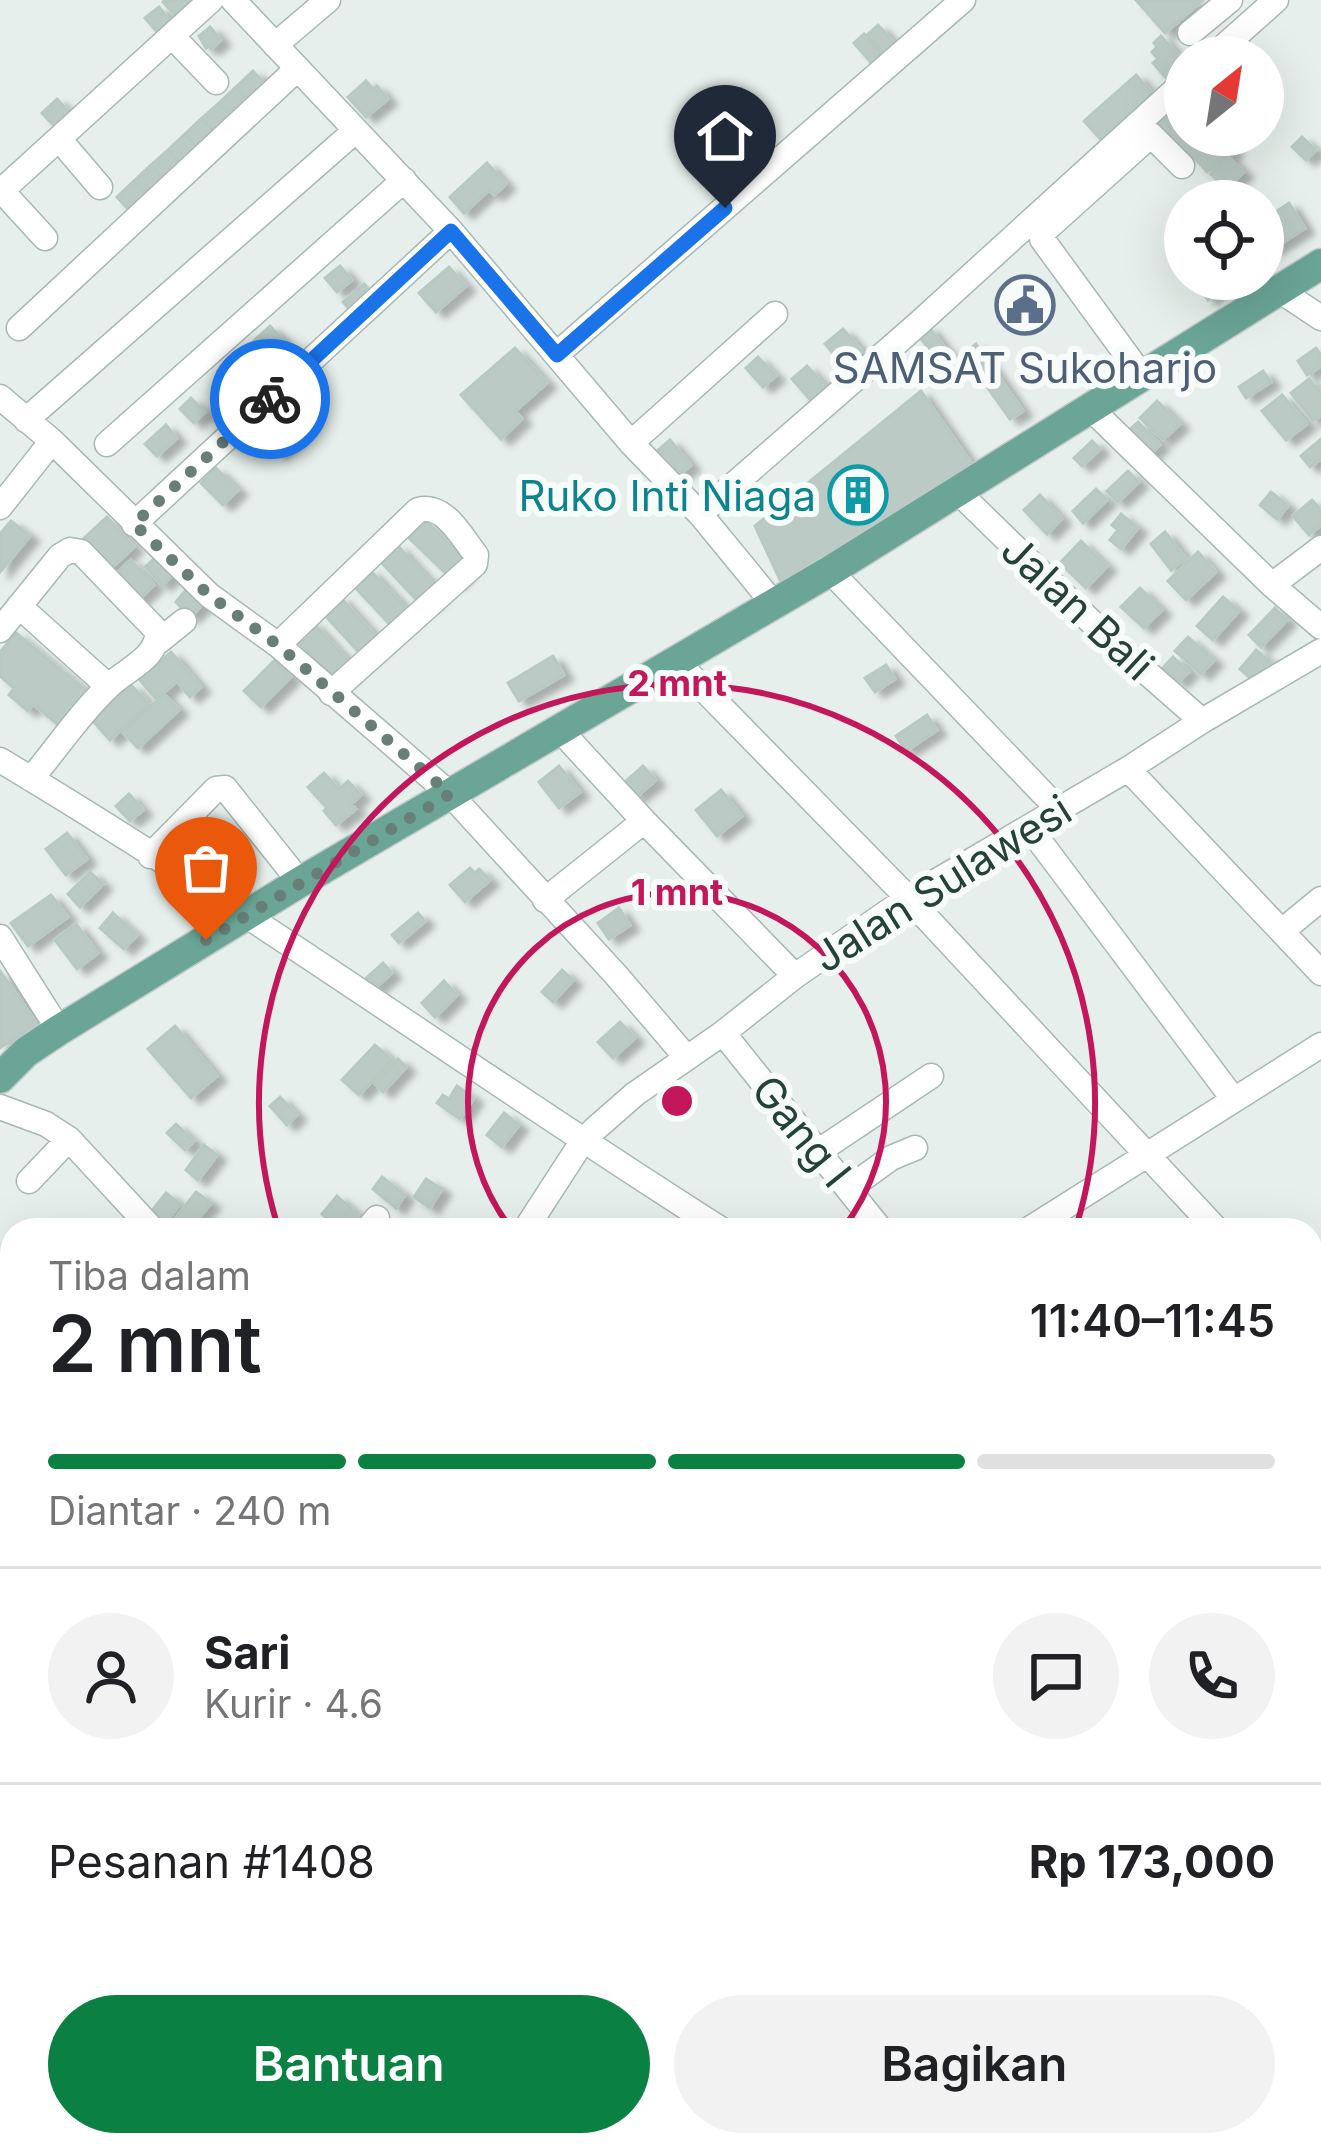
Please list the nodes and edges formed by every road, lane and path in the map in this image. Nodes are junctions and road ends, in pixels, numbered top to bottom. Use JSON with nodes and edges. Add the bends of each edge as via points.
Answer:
{"nodes":[{"id":1,"x":211,"y":0,"type":"edge"},
{"id":2,"x":233,"y":0,"type":"edge"},
{"id":3,"x":328,"y":0,"type":"edge"},
{"id":4,"x":963,"y":0,"type":"edge"},
{"id":5,"x":1230,"y":0,"type":"edge"},
{"id":6,"x":1276,"y":0,"type":"edge"},
{"id":7,"x":1190,"y":33,"type":"dead end"},
{"id":8,"x":172,"y":36,"type":"junction"},
{"id":9,"x":1236,"y":36,"type":"edge"},
{"id":10,"x":275,"y":45,"type":"junction"},
{"id":11,"x":297,"y":69,"type":"junction"},
{"id":12,"x":216,"y":82,"type":"dead end"},
{"id":13,"x":1164,"y":100,"type":"edge"},
{"id":14,"x":355,"y":131,"type":"junction"},
{"id":15,"x":59,"y":139,"type":"junction"},
{"id":16,"x":1182,"y":166,"type":"dead end"},
{"id":17,"x":404,"y":180,"type":"junction"},
{"id":18,"x":100,"y":187,"type":"dead end"},
{"id":19,"x":1,"y":192,"type":"edge"},
{"id":20,"x":451,"y":231,"type":"junction"},
{"id":21,"x":45,"y":238,"type":"dead end"},
{"id":22,"x":1321,"y":264,"type":"edge"},
{"id":23,"x":1284,"y":287,"type":"edge"},
{"id":24,"x":1284,"y":293,"type":"edge"},
{"id":25,"x":1264,"y":300,"type":"edge"},
{"id":26,"x":776,"y":314,"type":"dead end"},
{"id":27,"x":1321,"y":318,"type":"edge"},
{"id":28,"x":19,"y":328,"type":"dead end"},
{"id":29,"x":557,"y":355,"type":"junction"},
{"id":30,"x":1142,"y":376,"type":"junction"},
{"id":31,"x":0,"y":397,"type":"edge"},
{"id":32,"x":1090,"y":408,"type":"junction"},
{"id":33,"x":26,"y":420,"type":"junction"},
{"id":34,"x":52,"y":441,"type":"junction"},
{"id":35,"x":631,"y":443,"type":"junction"},
{"id":36,"x":107,"y":444,"type":"dead end"},
{"id":37,"x":956,"y":490,"type":"junction"},
{"id":38,"x":0,"y":507,"type":"edge"},
{"id":39,"x":700,"y":514,"type":"junction"},
{"id":40,"x":134,"y":524,"type":"junction"},
{"id":41,"x":1321,"y":548,"type":"edge"},
{"id":42,"x":830,"y":572,"type":"junction"},
{"id":43,"x":1272,"y":585,"type":"junction"},
{"id":44,"x":773,"y":603,"type":"junction"},
{"id":45,"x":19,"y":606,"type":"junction"},
{"id":46,"x":184,"y":621,"type":"dead end"},
{"id":47,"x":1321,"y":627,"type":"edge"},
{"id":48,"x":0,"y":631,"type":"edge"},
{"id":49,"x":158,"y":643,"type":"junction"},
{"id":50,"x":278,"y":645,"type":"junction"},
{"id":51,"x":1321,"y":651,"type":"edge"},
{"id":52,"x":677,"y":662,"type":"junction"},
{"id":53,"x":108,"y":686,"type":"junction"},
{"id":54,"x":331,"y":693,"type":"junction"},
{"id":55,"x":1202,"y":721,"type":"junction"},
{"id":56,"x":560,"y":729,"type":"junction"},
{"id":57,"x":0,"y":760,"type":"edge"},
{"id":58,"x":1128,"y":770,"type":"junction"},
{"id":59,"x":31,"y":778,"type":"junction"},
{"id":60,"x":450,"y":794,"type":"junction"},
{"id":61,"x":1059,"y":810,"type":"junction"},
{"id":62,"x":644,"y":820,"type":"junction"},
{"id":63,"x":1029,"y":827,"type":"junction"},
{"id":64,"x":150,"y":856,"type":"junction"},
{"id":65,"x":300,"y":882,"type":"junction"},
{"id":66,"x":908,"y":898,"type":"junction"},
{"id":67,"x":1321,"y":899,"type":"edge"},
{"id":68,"x":545,"y":900,"type":"junction"},
{"id":69,"x":244,"y":917,"type":"junction"},
{"id":70,"x":1282,"y":931,"type":"junction"},
{"id":71,"x":0,"y":937,"type":"edge"},
{"id":72,"x":1321,"y":973,"type":"edge"},
{"id":73,"x":795,"y":976,"type":"junction"},
{"id":74,"x":58,"y":1030,"type":"junction"},
{"id":75,"x":723,"y":1033,"type":"junction"},
{"id":76,"x":1321,"y":1045,"type":"edge"},
{"id":77,"x":686,"y":1057,"type":"junction"},
{"id":78,"x":932,"y":1076,"type":"dead end"},
{"id":79,"x":0,"y":1078,"type":"edge"},
{"id":80,"x":1234,"y":1100,"type":"junction"},
{"id":81,"x":0,"y":1107,"type":"edge"},
{"id":82,"x":69,"y":1138,"type":"junction"},
{"id":83,"x":582,"y":1142,"type":"junction"},
{"id":84,"x":914,"y":1148,"type":"dead end"},
{"id":85,"x":819,"y":1151,"type":"junction"},
{"id":86,"x":1146,"y":1154,"type":"junction"},
{"id":87,"x":29,"y":1181,"type":"dead end"},
{"id":88,"x":848,"y":1189,"type":"junction"},
{"id":89,"x":142,"y":1218,"type":"edge"},
{"id":90,"x":533,"y":1218,"type":"edge"},
{"id":91,"x":703,"y":1218,"type":"edge"},
{"id":92,"x":871,"y":1218,"type":"edge"},
{"id":93,"x":1047,"y":1218,"type":"edge"},
{"id":94,"x":1206,"y":1218,"type":"edge"}],
"edges":[{"from":1,"to":8,"type":"street"},
{"from":2,"to":10,"type":"street"},
{"from":3,"to":10,"type":"street"},
{"from":4,"to":29,"type":"street"},
{"from":5,"to":7,"type":"street"},
{"from":6,"to":9,"type":"street"},
{"from":8,"to":12,"type":"street"},
{"from":8,"to":15,"type":"street"},
{"from":10,"to":11,"type":"street"},
{"from":11,"to":14,"type":"street"},
{"from":11,"to":28,"type":"street"},
{"from":13,"to":39,"type":"street"},
{"from":14,"to":17,"type":"street"},
{"from":14,"to":33,"type":"street"},
{"from":15,"to":18,"type":"street"},
{"from":15,"to":19,"type":"street"},
{"from":16,"to":30,"type":"street","via":[[1151,136],[1042,233]]},
{"from":17,"to":20,"type":"street"},
{"from":17,"to":36,"type":"street"},
{"from":19,"to":21,"type":"street"},
{"from":20,"to":29,"type":"street"},
{"from":20,"to":40,"type":"street"},
{"from":22,"to":23,"type":"main road"},
{"from":24,"to":27,"type":"street"},
{"from":25,"to":30,"type":"main road"},
{"from":26,"to":35,"type":"street"},
{"from":29,"to":35,"type":"street"},
{"from":30,"to":32,"type":"main road"},
{"from":31,"to":33,"type":"street"},
{"from":32,"to":37,"type":"main road"},
{"from":32,"to":43,"type":"street"},
{"from":33,"to":34,"type":"street"},
{"from":34,"to":38,"type":"street"},
{"from":34,"to":40,"type":"street"},
{"from":35,"to":39,"type":"street"},
{"from":37,"to":42,"type":"main road"},
{"from":37,"to":55,"type":"street","name":"Jalan Bali"},
{"from":39,"to":44,"type":"street"},
{"from":40,"to":50,"type":"street","via":[[209,595]]},
{"from":41,"to":43,"type":"street"},
{"from":42,"to":44,"type":"main road"},
{"from":42,"to":61,"type":"street"},
{"from":43,"to":47,"type":"street"},
{"from":44,"to":52,"type":"main road"},
{"from":45,"to":48,"type":"street"},
{"from":45,"to":49,"type":"street","via":[[60,556],[81,552],[151,621]]},
{"from":45,"to":53,"type":"street"},
{"from":46,"to":49,"type":"street"},
{"from":49,"to":53,"type":"street"},
{"from":50,"to":54,"type":"street"},
{"from":50,"to":54,"type":"street","via":[[418,510],[440,512],[476,564]]},
{"from":51,"to":55,"type":"street","name":"Jalan Sulawesi"},
{"from":52,"to":56,"type":"main road"},
{"from":52,"to":66,"type":"street"},
{"from":53,"to":59,"type":"street"},
{"from":54,"to":60,"type":"street"},
{"from":55,"to":58,"type":"street","name":"Jalan Sulawesi"},
{"from":56,"to":60,"type":"main road"},
{"from":56,"to":62,"type":"street"},
{"from":57,"to":59,"type":"street"},
{"from":58,"to":61,"type":"street","name":"Jalan Sulawesi"},
{"from":58,"to":70,"type":"street"},
{"from":59,"to":64,"type":"street"},
{"from":60,"to":65,"type":"main road"},
{"from":60,"to":68,"type":"street"},
{"from":61,"to":63,"type":"street","name":"Jalan Sulawesi"},
{"from":62,"to":68,"type":"street"},
{"from":62,"to":73,"type":"street"},
{"from":63,"to":66,"type":"street","name":"Jalan Sulawesi"},
{"from":63,"to":80,"type":"street"},
{"from":64,"to":65,"type":"street","via":[[216,788],[225,788]]},
{"from":64,"to":69,"type":"street"},
{"from":65,"to":69,"type":"main road"},
{"from":66,"to":73,"type":"street","name":"Jalan Sulawesi"},
{"from":66,"to":86,"type":"street"},
{"from":67,"to":70,"type":"street"},
{"from":68,"to":77,"type":"street"},
{"from":69,"to":74,"type":"main road"},
{"from":69,"to":83,"type":"street"},
{"from":70,"to":72,"type":"street"},
{"from":71,"to":74,"type":"street"},
{"from":73,"to":75,"type":"street","name":"Jalan Sulawesi"},
{"from":74,"to":79,"type":"main road"},
{"from":75,"to":77,"type":"street","name":"Jalan Sulawesi"},
{"from":75,"to":85,"type":"street","name":"Gang I"},
{"from":76,"to":80,"type":"street"},
{"from":77,"to":83,"type":"street","name":"Jalan Sulawesi"},
{"from":78,"to":85,"type":"street"},
{"from":80,"to":86,"type":"street"},
{"from":81,"to":82,"type":"street"},
{"from":82,"to":87,"type":"street"},
{"from":82,"to":89,"type":"street"},
{"from":83,"to":90,"type":"street","name":"Jalan Sulawesi"},
{"from":83,"to":91,"type":"street"},
{"from":84,"to":88,"type":"street"},
{"from":85,"to":88,"type":"street","name":"Gang I"},
{"from":86,"to":93,"type":"street"},
{"from":86,"to":94,"type":"street"},
{"from":88,"to":92,"type":"street","name":"Gang I"}]}
